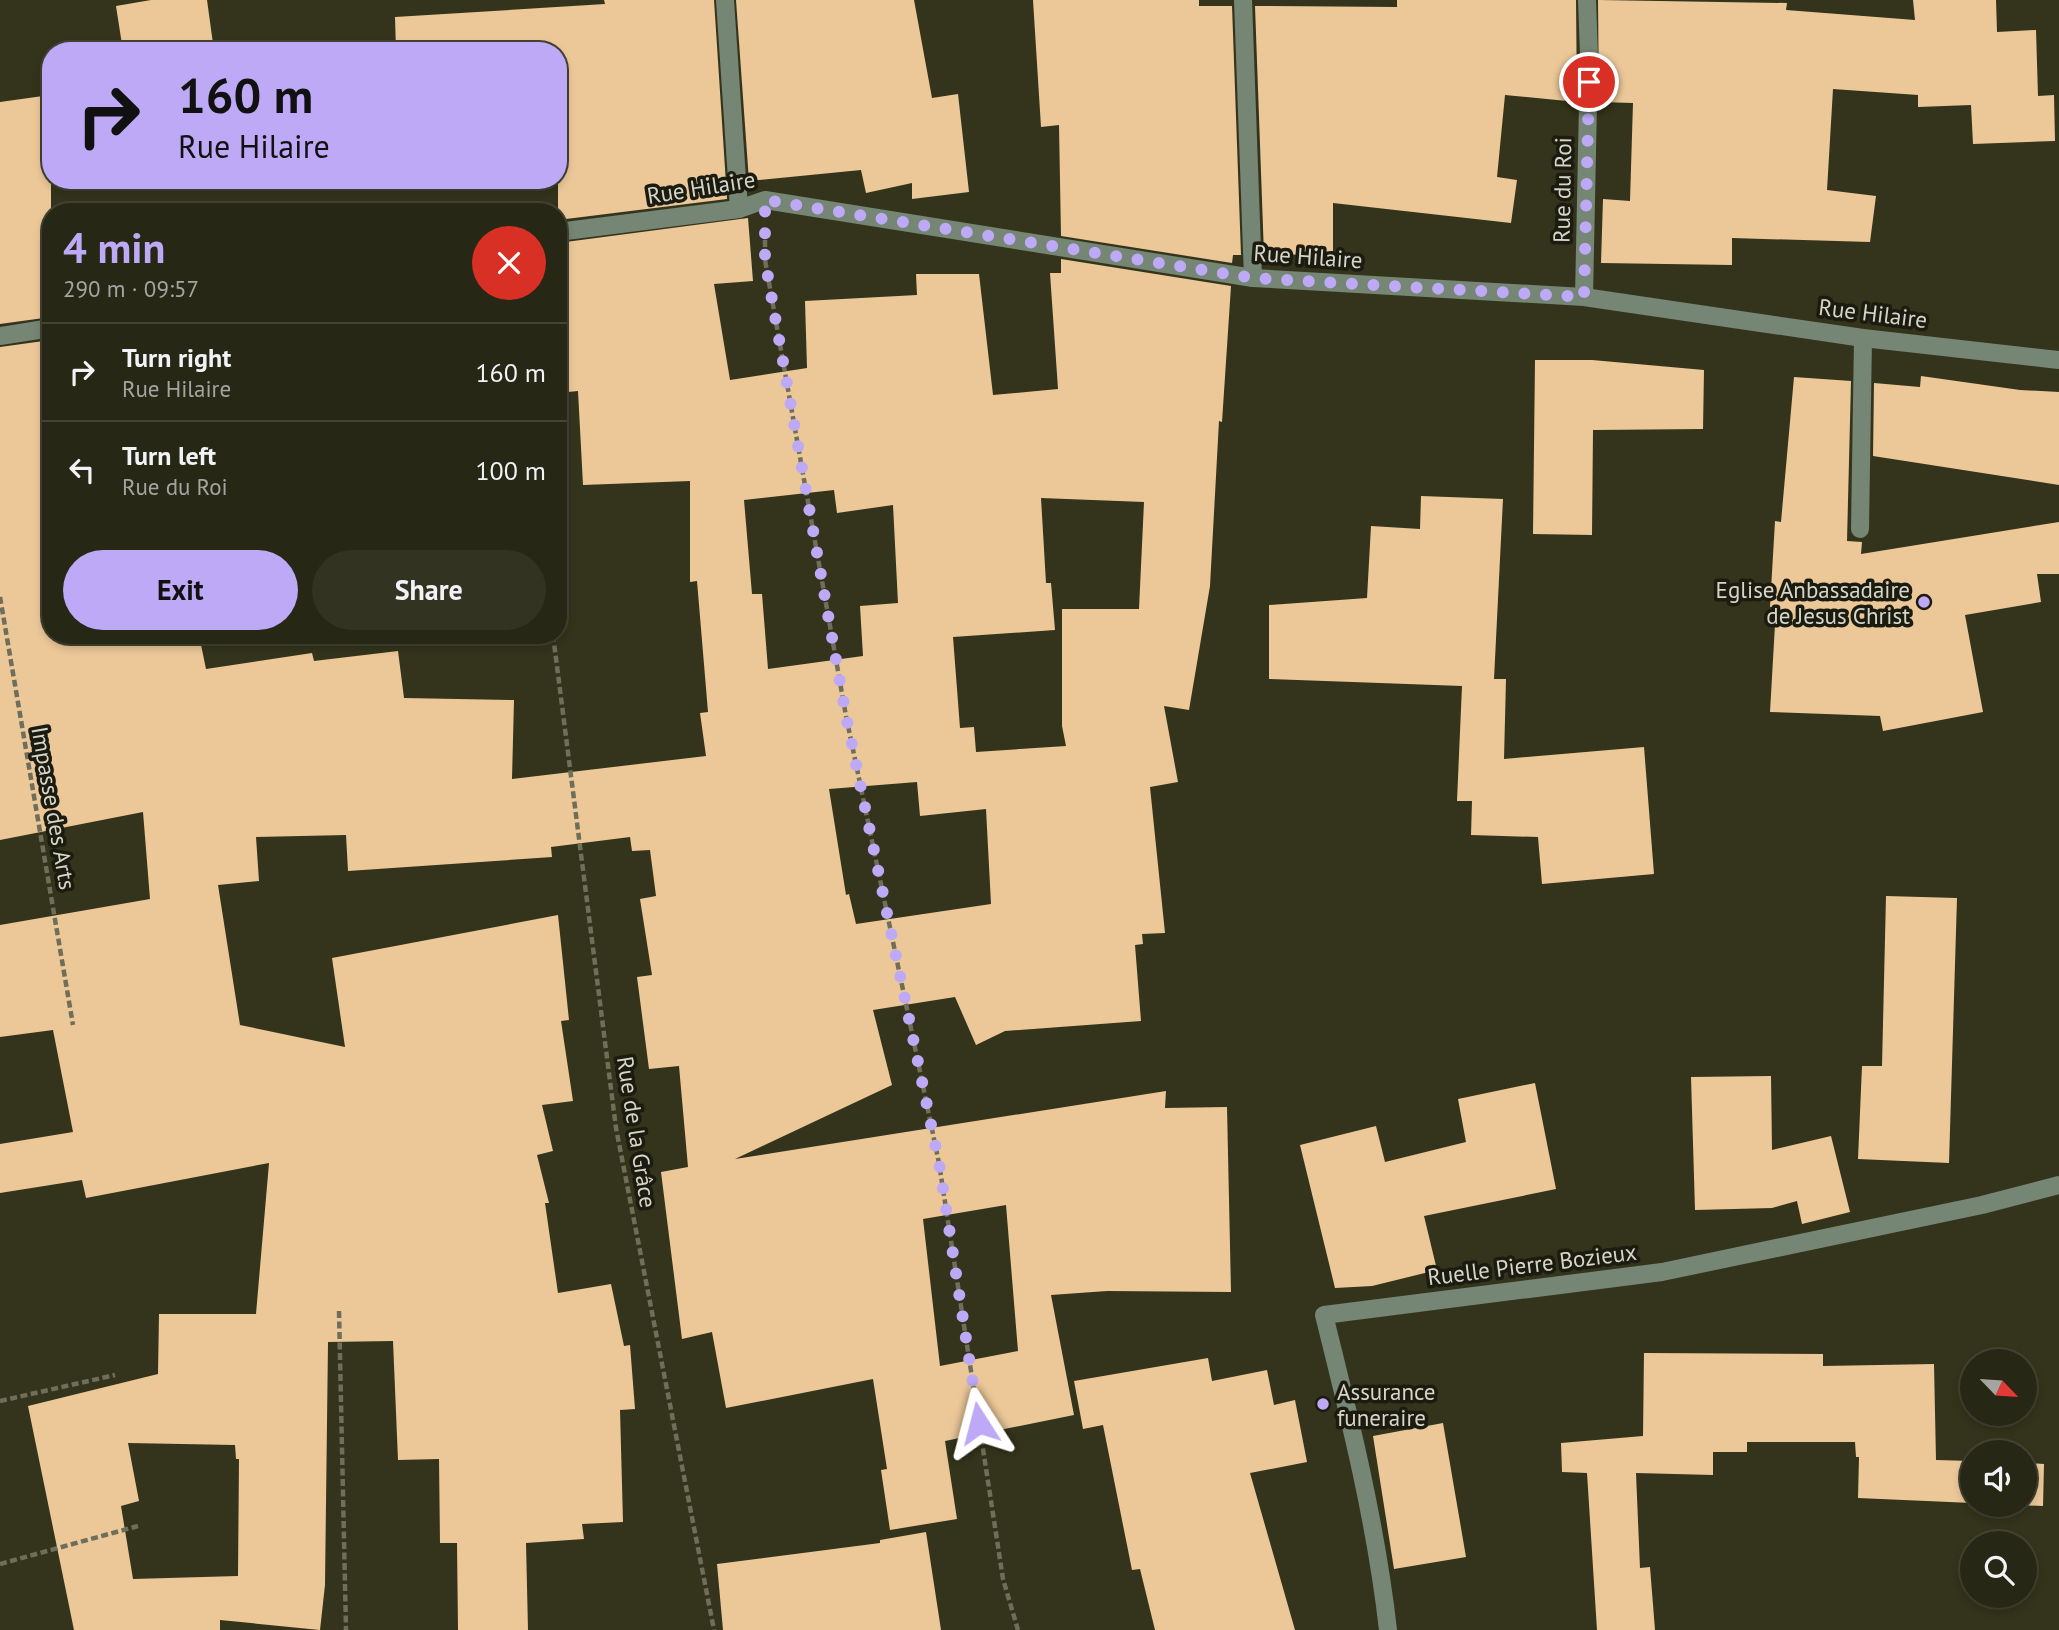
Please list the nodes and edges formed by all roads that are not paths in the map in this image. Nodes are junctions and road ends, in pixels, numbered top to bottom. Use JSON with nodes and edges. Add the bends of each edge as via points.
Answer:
{"nodes":[{"id":1,"x":725,"y":0,"type":"edge"},
{"id":2,"x":1243,"y":0,"type":"edge"},
{"id":3,"x":1587,"y":0,"type":"edge"},
{"id":4,"x":739,"y":209,"type":"junction"},
{"id":5,"x":567,"y":231,"type":"edge"},
{"id":6,"x":1253,"y":278,"type":"junction"},
{"id":7,"x":1584,"y":297,"type":"junction"},
{"id":8,"x":42,"y":329,"type":"edge"},
{"id":9,"x":0,"y":336,"type":"edge"},
{"id":10,"x":1863,"y":338,"type":"junction"},
{"id":11,"x":2059,"y":360,"type":"edge"},
{"id":12,"x":1860,"y":529,"type":"dead end"},
{"id":13,"x":2059,"y":1185,"type":"edge"},
{"id":14,"x":1388,"y":1630,"type":"edge"}],
"edges":[{"from":1,"to":4,"type":"street"},
{"from":2,"to":6,"type":"street"},
{"from":3,"to":7,"type":"street","name":"Rue du Roi"},
{"from":4,"to":5,"type":"street","name":"Rue Hilaire"},
{"from":4,"to":6,"type":"street","name":"Rue Hilaire","via":[[765,200]]},
{"from":6,"to":7,"type":"street","name":"Rue Hilaire"},
{"from":7,"to":10,"type":"street","name":"Rue Hilaire"},
{"from":8,"to":9,"type":"street"},
{"from":10,"to":11,"type":"street","name":"Rue Hilaire"},
{"from":10,"to":12,"type":"street"},
{"from":13,"to":14,"type":"street","name":"Ruelle Pierre Bozieux","via":[[1662,1272],[1324,1315],[1354,1435]]}]}
